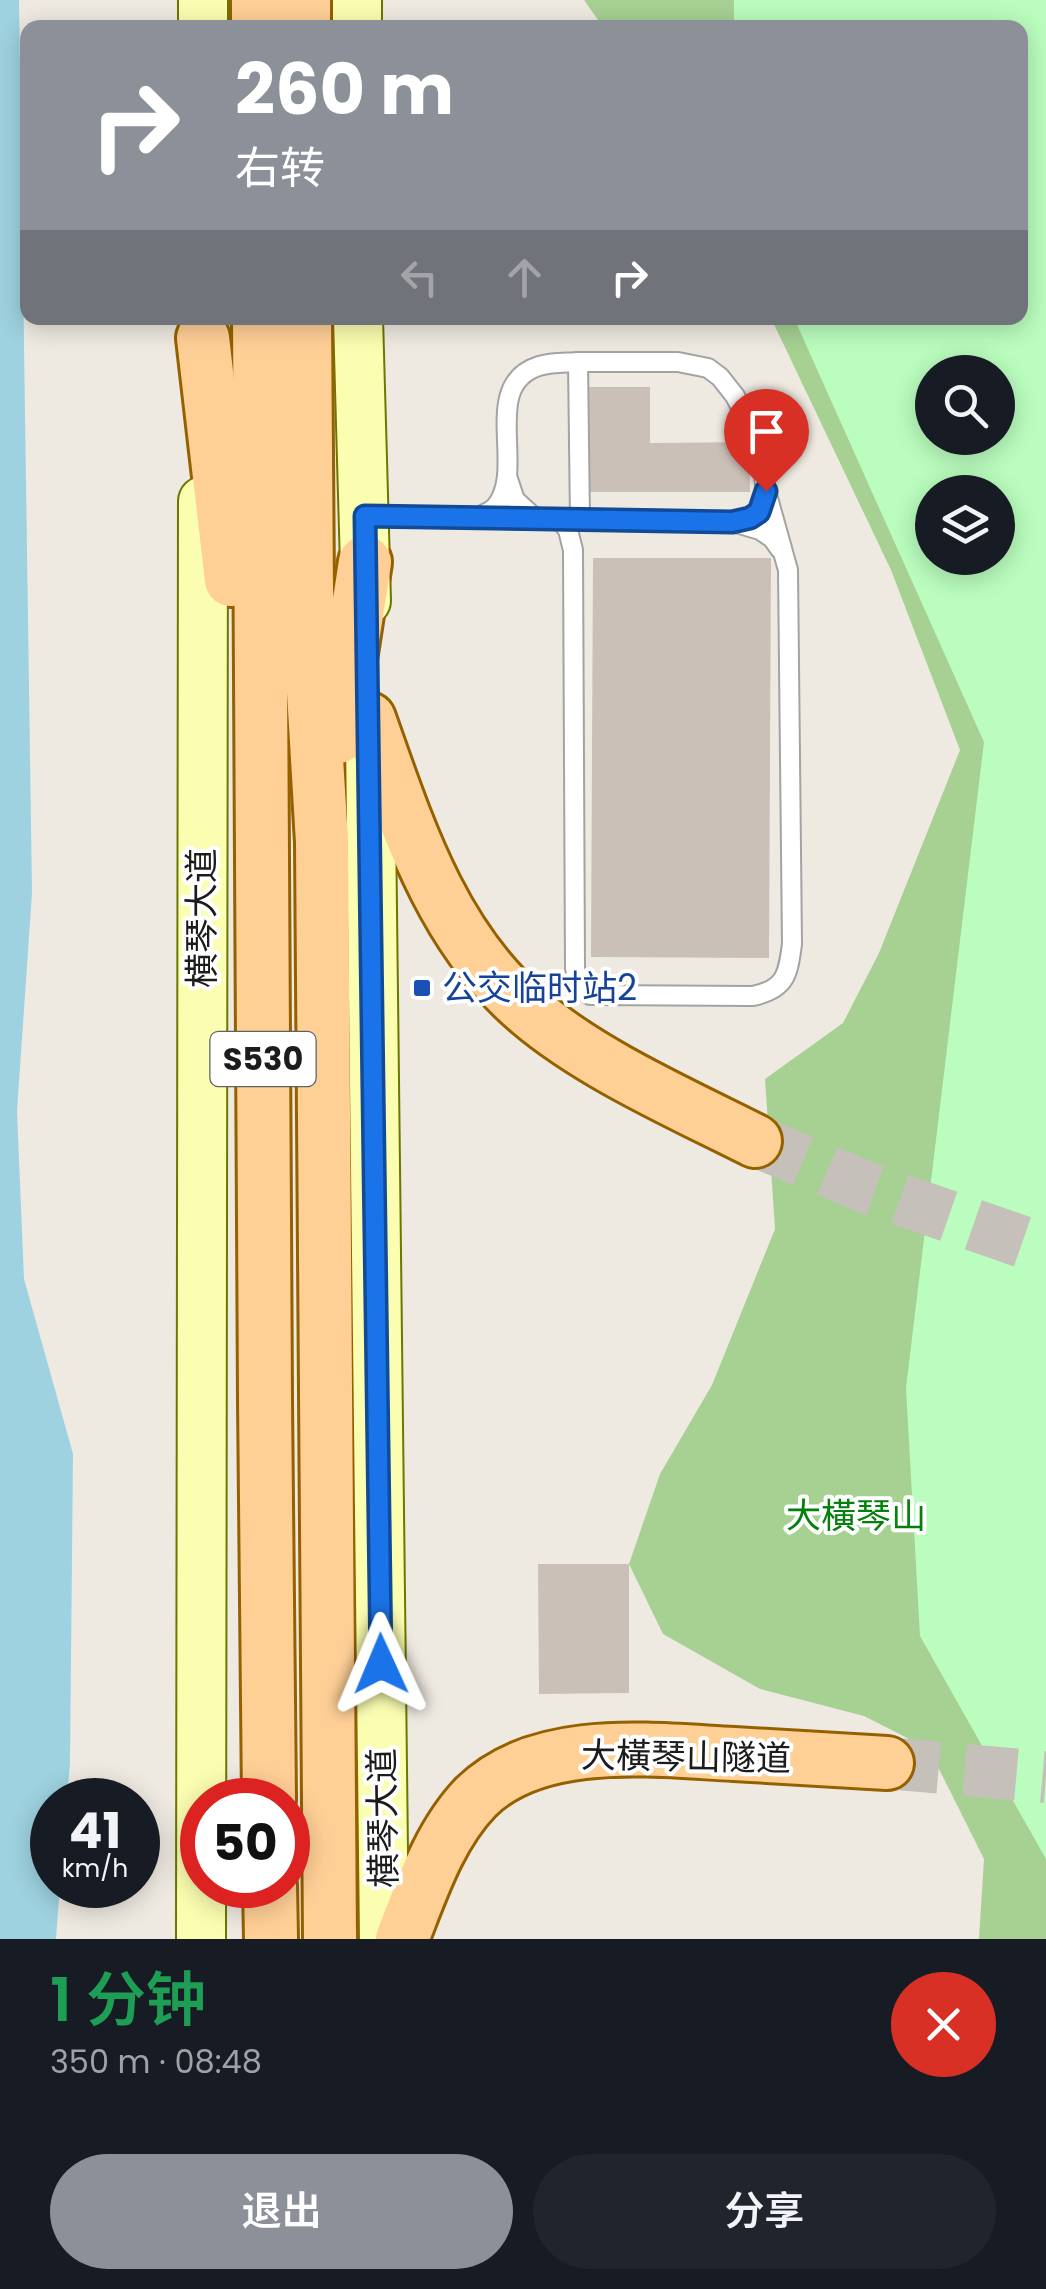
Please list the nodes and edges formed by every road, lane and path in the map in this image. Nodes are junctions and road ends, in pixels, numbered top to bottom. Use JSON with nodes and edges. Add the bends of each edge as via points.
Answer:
{"nodes":[{"id":1,"x":259,"y":325,"type":"edge"},
{"id":2,"x":306,"y":325,"type":"edge"},
{"id":3,"x":358,"y":325,"type":"edge"},
{"id":4,"x":203,"y":328,"type":"edge"},
{"id":5,"x":578,"y":362,"type":"junction"},
{"id":6,"x":506,"y":471,"type":"junction"},
{"id":7,"x":766,"y":491,"type":"junction"},
{"id":8,"x":476,"y":518,"type":"junction"},
{"id":9,"x":537,"y":520,"type":"junction"},
{"id":10,"x":570,"y":520,"type":"junction"},
{"id":11,"x":612,"y":520,"type":"junction"},
{"id":12,"x":732,"y":522,"type":"junction"},
{"id":13,"x":365,"y":539,"type":"junction"},
{"id":14,"x":788,"y":570,"type":"junction"},
{"id":15,"x":573,"y":592,"type":"junction"},
{"id":16,"x":369,"y":718,"type":"junction"},
{"id":17,"x":322,"y":842,"type":"junction"},
{"id":18,"x":262,"y":889,"type":"junction"},
{"id":19,"x":754,"y":1141,"type":"tunnel mouth"},
{"id":20,"x":887,"y":1763,"type":"tunnel mouth"},
{"id":21,"x":269,"y":1778,"type":"edge"},
{"id":22,"x":270,"y":1908,"type":"edge"},
{"id":23,"x":200,"y":1939,"type":"edge"},
{"id":24,"x":271,"y":1939,"type":"edge"},
{"id":25,"x":330,"y":1939,"type":"edge"},
{"id":26,"x":384,"y":1939,"type":"edge"},
{"id":27,"x":402,"y":1939,"type":"edge"}],
"edges":[{"from":1,"to":18,"type":"main road","number":"S530"},
{"from":2,"to":17,"type":"main road","number":"S530","via":[[307,591]]},
{"from":3,"to":13,"type":"main road","name":"横琴大道"},
{"from":4,"to":18,"type":"main road"},
{"from":4,"to":23,"type":"main road","name":"横琴大道"},
{"from":5,"to":6,"type":"lane","via":[[539,366],[515,384],[507,412]]},
{"from":5,"to":7,"type":"lane","via":[[708,368],[749,418]]},
{"from":5,"to":10,"type":"lane"},
{"from":6,"to":8,"type":"lane","via":[[500,500]]},
{"from":6,"to":9,"type":"lane","via":[[515,500]]},
{"from":7,"to":12,"type":"lane","via":[[759,512]]},
{"from":7,"to":14,"type":"lane"},
{"from":8,"to":9,"type":"lane"},
{"from":8,"to":13,"type":"lane"},
{"from":9,"to":10,"type":"lane"},
{"from":10,"to":11,"type":"lane"},
{"from":10,"to":15,"type":"lane"},
{"from":11,"to":12,"type":"lane"},
{"from":11,"to":15,"type":"lane","via":[[587,536]]},
{"from":12,"to":14,"type":"lane","via":[[772,538]]},
{"from":13,"to":16,"type":"main road","name":"横琴大道"},
{"from":13,"to":17,"type":"main road"},
{"from":14,"to":15,"type":"lane","via":[[792,944],[782,984],[754,996],[590,995],[579,986]]},
{"from":16,"to":19,"type":"main road","via":[[440,898],[498,982],[578,1046]]},
{"from":16,"to":26,"type":"main road","name":"横琴大道"},
{"from":17,"to":25,"type":"main road","number":"S530"},
{"from":18,"to":21,"type":"main road","number":"S530"},
{"from":20,"to":27,"type":"main road","name":"大橫琴山隧道","via":[[649,1750],[558,1756],[526,1766],[496,1781],[454,1824]]},
{"from":22,"to":24,"type":"main road"}]}
